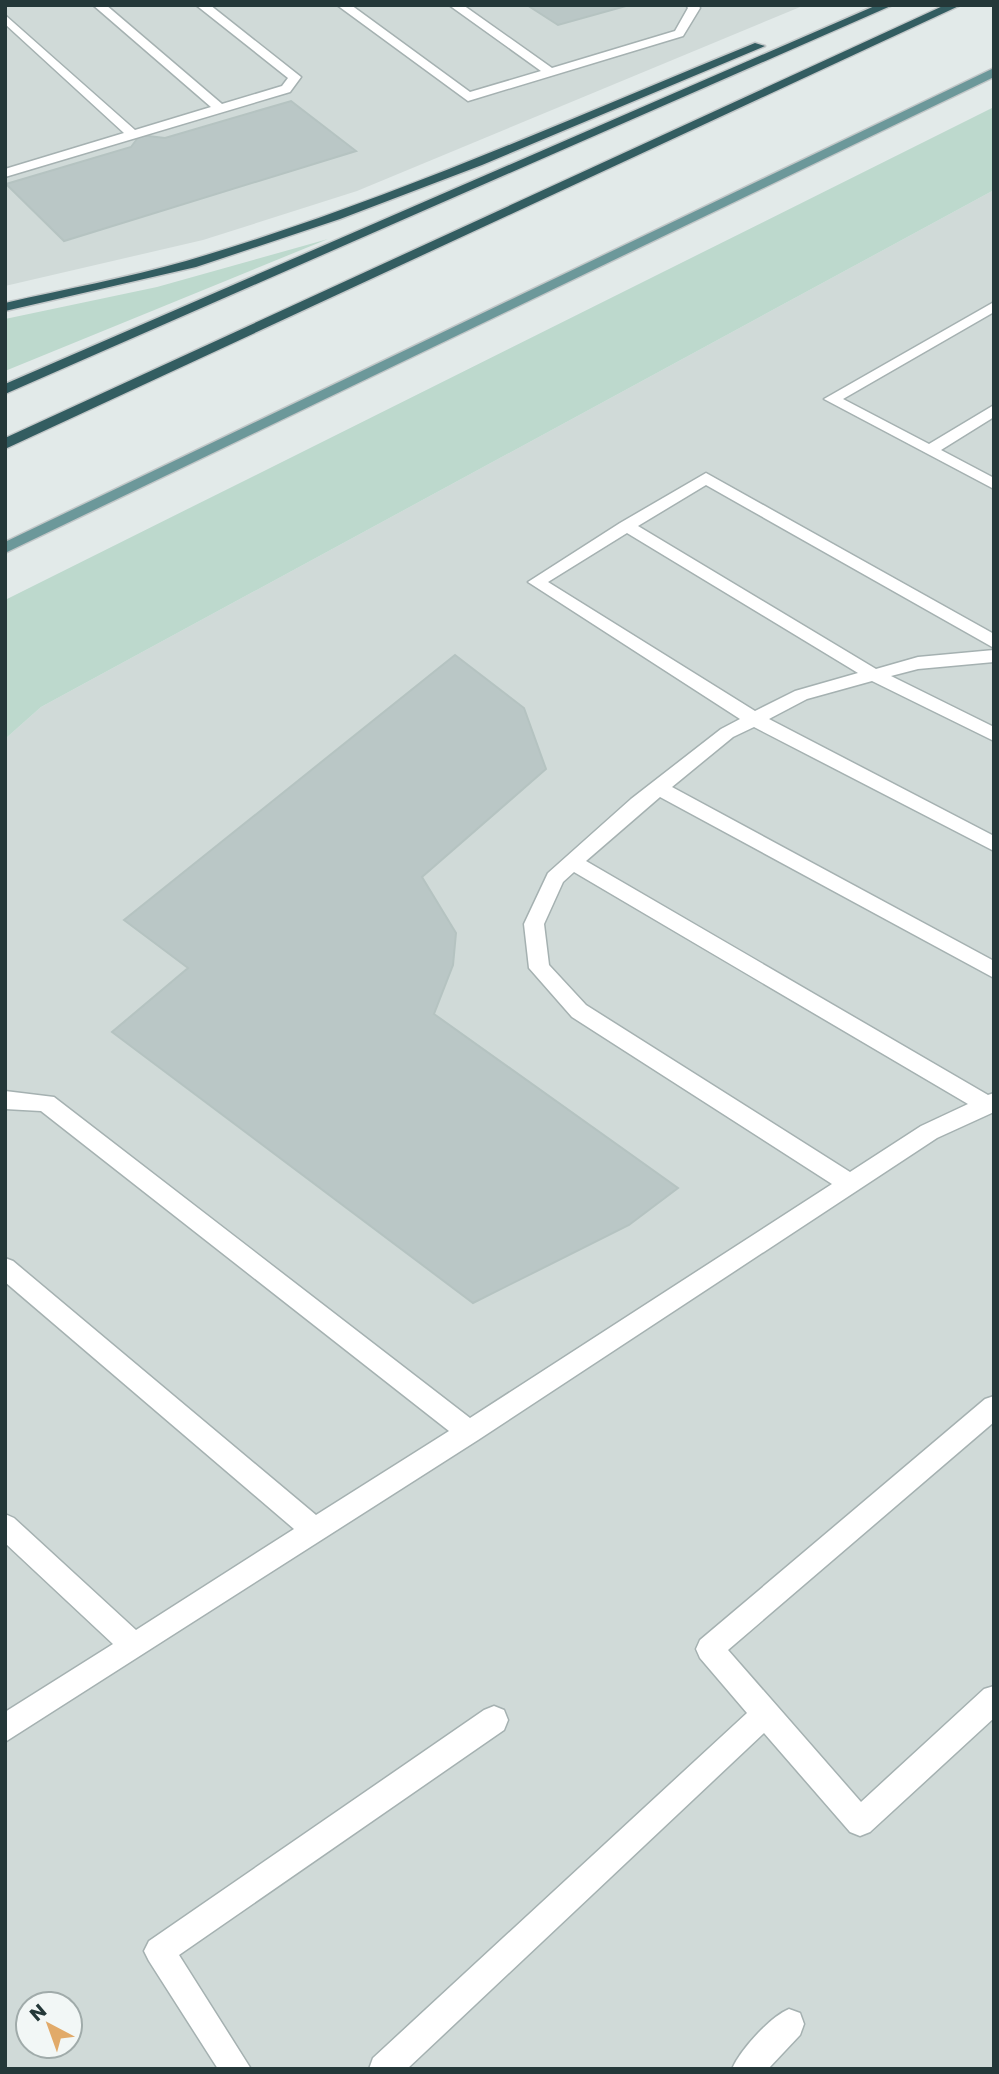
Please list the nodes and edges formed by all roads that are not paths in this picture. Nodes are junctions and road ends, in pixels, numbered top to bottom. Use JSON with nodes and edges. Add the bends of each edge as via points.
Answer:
{"nodes":[{"id":1,"x":99,"y":5,"type":"edge"},
{"id":2,"x":202,"y":5,"type":"edge"},
{"id":3,"x":343,"y":5,"type":"edge"},
{"id":4,"x":455,"y":5,"type":"edge"},
{"id":5,"x":692,"y":5,"type":"edge"},
{"id":6,"x":886,"y":5,"type":"edge"},
{"id":7,"x":955,"y":5,"type":"edge"},
{"id":8,"x":5,"y":18,"type":"edge"},
{"id":9,"x":994,"y":72,"type":"edge"},
{"id":10,"x":552,"y":73,"type":"junction"},
{"id":11,"x":219,"y":108,"type":"junction"},
{"id":12,"x":132,"y":134,"type":"junction"},
{"id":13,"x":5,"y":173,"type":"edge"},
{"id":14,"x":994,"y":306,"type":"edge"},
{"id":15,"x":5,"y":307,"type":"edge"},
{"id":16,"x":5,"y":390,"type":"edge"},
{"id":17,"x":994,"y":410,"type":"edge"},
{"id":18,"x":5,"y":444,"type":"edge"},
{"id":19,"x":930,"y":450,"type":"junction"},
{"id":20,"x":994,"y":484,"type":"edge"},
{"id":21,"x":626,"y":526,"type":"junction"},
{"id":22,"x":5,"y":548,"type":"edge"},
{"id":23,"x":994,"y":642,"type":"edge"},
{"id":24,"x":994,"y":656,"type":"edge"},
{"id":25,"x":874,"y":675,"type":"junction"},
{"id":26,"x":754,"y":719,"type":"junction"},
{"id":27,"x":994,"y":735,"type":"edge"},
{"id":28,"x":659,"y":788,"type":"junction"},
{"id":29,"x":994,"y":844,"type":"edge"},
{"id":30,"x":573,"y":862,"type":"junction"},
{"id":31,"x":994,"y":970,"type":"edge"},
{"id":32,"x":5,"y":1100,"type":"edge"},
{"id":33,"x":990,"y":1103,"type":"edge"},
{"id":34,"x":850,"y":1184,"type":"junction"},
{"id":35,"x":5,"y":1268,"type":"edge"},
{"id":36,"x":994,"y":1407,"type":"edge"},
{"id":37,"x":469,"y":1432,"type":"junction"},
{"id":38,"x":5,"y":1526,"type":"edge"},
{"id":39,"x":314,"y":1530,"type":"junction"},
{"id":40,"x":134,"y":1646,"type":"junction"},
{"id":41,"x":994,"y":1699,"type":"edge"},
{"id":42,"x":765,"y":1714,"type":"junction"},
{"id":43,"x":494,"y":1720,"type":"dead end"},
{"id":44,"x":5,"y":1728,"type":"edge"},
{"id":45,"x":789,"y":2025,"type":"dead end"},
{"id":46,"x":236,"y":2069,"type":"edge"},
{"id":47,"x":384,"y":2069,"type":"edge"},
{"id":48,"x":747,"y":2069,"type":"edge"}],
"edges":[{"from":1,"to":11,"type":"lane"},
{"from":2,"to":11,"type":"lane","via":[[295,77],[286,89]]},
{"from":3,"to":10,"type":"lane","via":[[468,97]]},
{"from":4,"to":10,"type":"lane"},
{"from":5,"to":10,"type":"lane","via":[[678,33]]},
{"from":6,"to":15,"type":"highway","via":[[811,25],[298,229],[189,264]]},
{"from":6,"to":16,"type":"highway"},
{"from":7,"to":18,"type":"highway"},
{"from":8,"to":12,"type":"lane"},
{"from":9,"to":22,"type":"main road"},
{"from":11,"to":12,"type":"lane"},
{"from":12,"to":13,"type":"lane"},
{"from":14,"to":19,"type":"lane","via":[[832,399]]},
{"from":17,"to":19,"type":"lane"},
{"from":19,"to":20,"type":"lane"},
{"from":21,"to":23,"type":"lane","via":[[706,478]]},
{"from":21,"to":25,"type":"lane"},
{"from":21,"to":26,"type":"lane","via":[[536,582]]},
{"from":24,"to":25,"type":"lane","via":[[918,663]]},
{"from":25,"to":26,"type":"lane","via":[[801,695]]},
{"from":25,"to":27,"type":"lane"},
{"from":26,"to":28,"type":"lane","via":[[727,733]]},
{"from":26,"to":29,"type":"lane"},
{"from":28,"to":30,"type":"lane"},
{"from":28,"to":31,"type":"lane"},
{"from":30,"to":33,"type":"lane"},
{"from":30,"to":34,"type":"lane","via":[[555,878],[534,924],[538,968],[579,1012]]},
{"from":32,"to":37,"type":"lane","via":[[46,1103]]},
{"from":33,"to":34,"type":"lane","via":[[929,1132]]},
{"from":34,"to":37,"type":"lane"},
{"from":35,"to":39,"type":"lane"},
{"from":36,"to":42,"type":"lane","via":[[709,1649]]},
{"from":37,"to":39,"type":"lane"},
{"from":38,"to":40,"type":"lane"},
{"from":39,"to":40,"type":"lane"},
{"from":40,"to":44,"type":"lane"},
{"from":41,"to":42,"type":"lane","via":[[860,1822]]},
{"from":42,"to":47,"type":"lane"},
{"from":43,"to":46,"type":"lane","via":[[159,1951]]},
{"from":45,"to":48,"type":"lane"}]}
